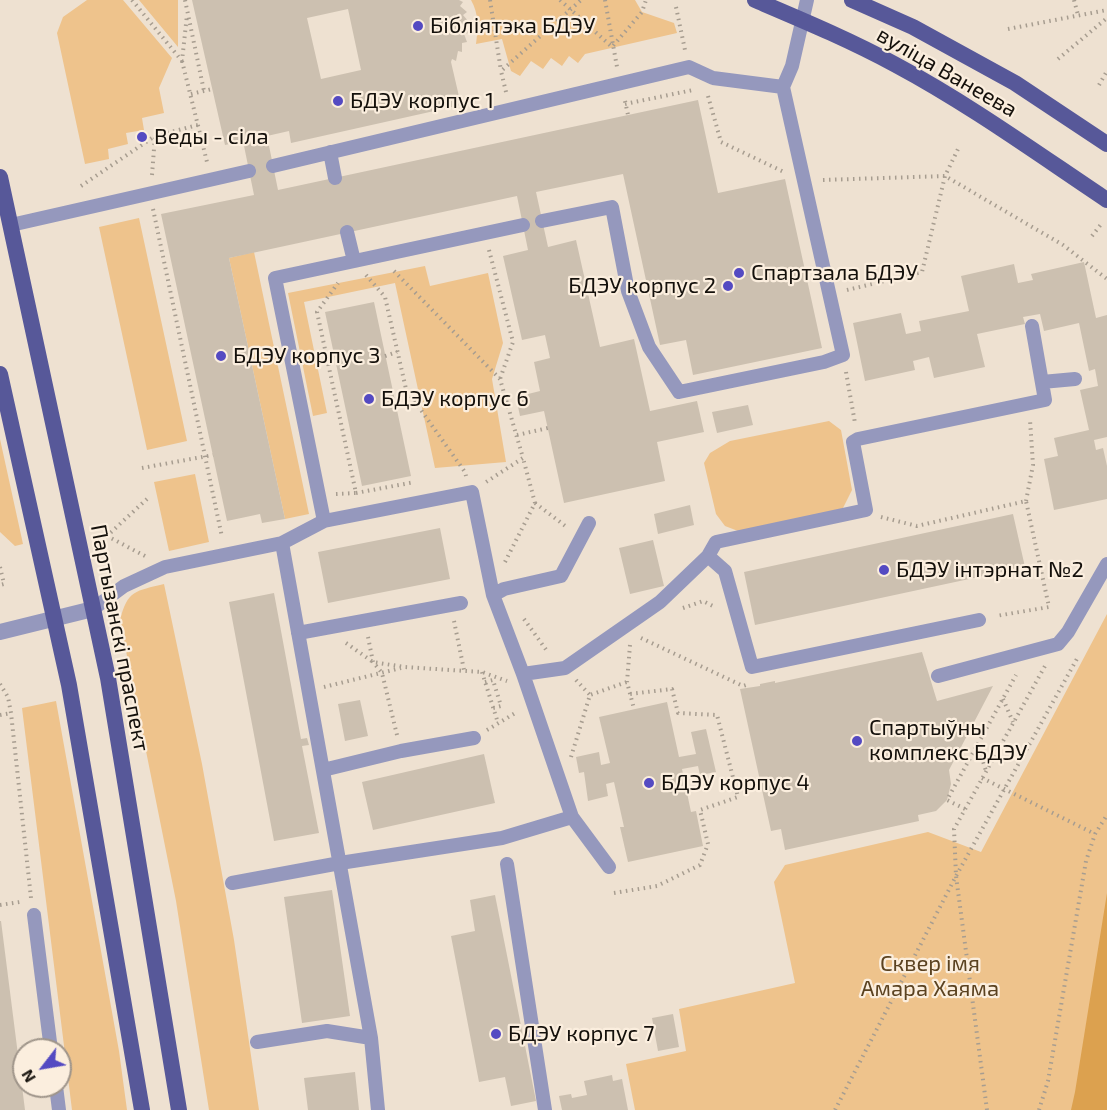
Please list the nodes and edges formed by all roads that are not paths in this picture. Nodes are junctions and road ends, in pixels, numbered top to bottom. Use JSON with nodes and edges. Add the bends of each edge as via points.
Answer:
{"nodes":[{"id":1,"x":755,"y":0,"type":"edge"},
{"id":2,"x":807,"y":0,"type":"edge"},
{"id":3,"x":852,"y":0,"type":"edge"},
{"id":4,"x":801,"y":19,"type":"junction"},
{"id":5,"x":783,"y":87,"type":"junction"},
{"id":6,"x":1107,"y":144,"type":"edge"},
{"id":7,"x":330,"y":152,"type":"junction"},
{"id":8,"x":273,"y":166,"type":"dead end"},
{"id":9,"x":249,"y":171,"type":"dead end"},
{"id":10,"x":0,"y":177,"type":"edge"},
{"id":11,"x":335,"y":178,"type":"dead end"},
{"id":12,"x":1107,"y":200,"type":"edge"},
{"id":13,"x":542,"y":221,"type":"dead end"},
{"id":14,"x":10,"y":225,"type":"junction"},
{"id":15,"x":523,"y":225,"type":"dead end"},
{"id":16,"x":347,"y":232,"type":"dead end"},
{"id":17,"x":354,"y":261,"type":"junction"},
{"id":18,"x":1032,"y":326,"type":"dead end"},
{"id":19,"x":0,"y":374,"type":"edge"},
{"id":20,"x":1075,"y":378,"type":"dead end"},
{"id":21,"x":1042,"y":382,"type":"junction"},
{"id":22,"x":324,"y":520,"type":"junction"},
{"id":23,"x":589,"y":523,"type":"dead end"},
{"id":24,"x":282,"y":543,"type":"junction"},
{"id":25,"x":708,"y":556,"type":"junction"},
{"id":26,"x":1107,"y":564,"type":"edge"},
{"id":27,"x":493,"y":595,"type":"junction"},
{"id":28,"x":456,"y":604,"type":"road end"},
{"id":29,"x":93,"y":609,"type":"junction"},
{"id":30,"x":55,"y":619,"type":"junction"},
{"id":31,"x":979,"y":620,"type":"dead end"},
{"id":32,"x":0,"y":632,"type":"edge"},
{"id":33,"x":298,"y":633,"type":"junction"},
{"id":34,"x":523,"y":674,"type":"junction"},
{"id":35,"x":938,"y":676,"type":"dead end"},
{"id":36,"x":474,"y":738,"type":"road end"},
{"id":37,"x":323,"y":770,"type":"junction"},
{"id":38,"x":572,"y":817,"type":"junction"},
{"id":39,"x":340,"y":863,"type":"junction"},
{"id":40,"x":507,"y":864,"type":"dead end"},
{"id":41,"x":609,"y":867,"type":"dead end"},
{"id":42,"x":232,"y":883,"type":"dead end"},
{"id":43,"x":34,"y":915,"type":"dead end"},
{"id":44,"x":49,"y":1038,"type":"edge"},
{"id":45,"x":372,"y":1038,"type":"junction"},
{"id":46,"x":257,"y":1042,"type":"dead end"},
{"id":47,"x":142,"y":1110,"type":"edge"},
{"id":48,"x":179,"y":1110,"type":"edge"},
{"id":49,"x":378,"y":1110,"type":"edge"},
{"id":50,"x":545,"y":1110,"type":"edge"}],
"edges":[{"from":1,"to":4,"type":"main road","name":"вуліца Ванеева"},
{"from":2,"to":4,"type":"lane"},
{"from":3,"to":6,"type":"main road","name":"вуліца Ванеева","via":[[913,27],[1015,82]]},
{"from":4,"to":5,"type":"lane","via":[[792,66]]},
{"from":4,"to":12,"type":"main road","name":"вуліца Ванеева","via":[[896,65]]},
{"from":5,"to":7,"type":"lane","via":[[713,78],[689,67]]},
{"from":5,"to":13,"type":"lane","via":[[843,355],[679,392],[649,347],[628,291],[612,207]]},
{"from":7,"to":8,"type":"lane"},
{"from":7,"to":11,"type":"lane"},
{"from":9,"to":14,"type":"lane"},
{"from":10,"to":14,"type":"main road","name":"Партызанскі праспект"},
{"from":14,"to":29,"type":"main road","name":"Партызанскі праспект"},
{"from":15,"to":17,"type":"lane"},
{"from":16,"to":17,"type":"lane"},
{"from":17,"to":22,"type":"lane","via":[[274,278]]},
{"from":18,"to":21,"type":"lane"},
{"from":19,"to":30,"type":"main road"},
{"from":20,"to":21,"type":"lane"},
{"from":21,"to":25,"type":"lane","via":[[1045,400],[858,439],[853,442],[866,510],[716,542]]},
{"from":22,"to":24,"type":"lane"},
{"from":22,"to":27,"type":"lane","via":[[472,492]]},
{"from":23,"to":27,"type":"lane","via":[[561,576]]},
{"from":24,"to":29,"type":"lane","via":[[165,567],[124,586]]},
{"from":24,"to":33,"type":"lane"},
{"from":25,"to":31,"type":"lane","via":[[725,571],[752,667]]},
{"from":25,"to":34,"type":"lane","via":[[660,602],[565,668]]},
{"from":26,"to":35,"type":"lane","via":[[1058,644]]},
{"from":27,"to":34,"type":"lane"},
{"from":28,"to":33,"type":"lane"},
{"from":29,"to":30,"type":"street"},
{"from":29,"to":48,"type":"main road","name":"Партызанскі праспект","via":[[108,678]]},
{"from":30,"to":32,"type":"street"},
{"from":30,"to":47,"type":"main road"},
{"from":33,"to":37,"type":"lane"},
{"from":34,"to":38,"type":"lane"},
{"from":36,"to":37,"type":"lane"},
{"from":37,"to":39,"type":"lane"},
{"from":38,"to":39,"type":"lane","via":[[502,838]]},
{"from":38,"to":41,"type":"lane"},
{"from":39,"to":42,"type":"lane"},
{"from":39,"to":45,"type":"lane"},
{"from":40,"to":50,"type":"lane"},
{"from":43,"to":44,"type":"lane"},
{"from":45,"to":46,"type":"lane","via":[[327,1031]]},
{"from":45,"to":49,"type":"lane"}]}
